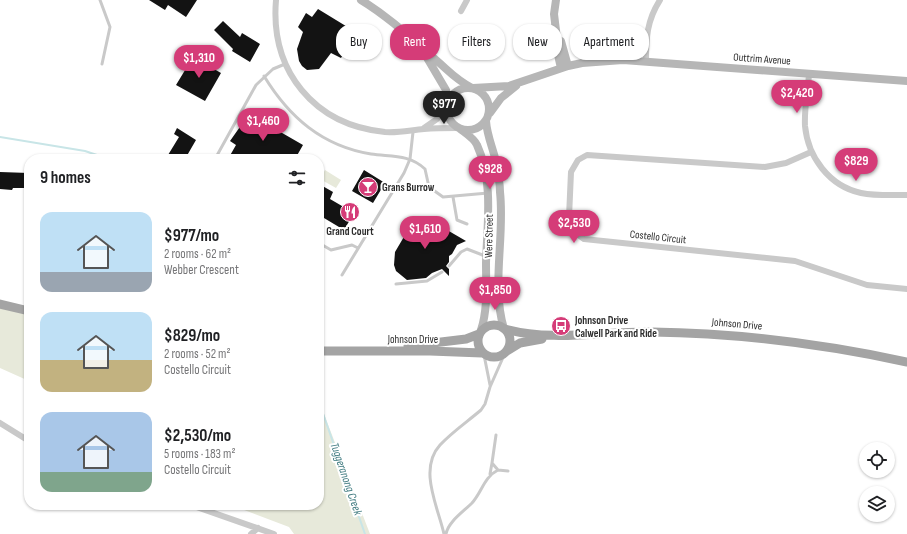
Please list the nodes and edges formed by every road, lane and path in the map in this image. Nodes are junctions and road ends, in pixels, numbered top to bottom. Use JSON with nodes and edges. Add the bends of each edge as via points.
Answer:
{"nodes":[{"id":1,"x":100,"y":0,"type":"edge"},
{"id":2,"x":276,"y":0,"type":"edge"},
{"id":3,"x":361,"y":0,"type":"edge"},
{"id":4,"x":467,"y":0,"type":"edge"},
{"id":5,"x":556,"y":0,"type":"edge"},
{"id":6,"x":660,"y":0,"type":"edge"},
{"id":7,"x":461,"y":11,"type":"dead end"},
{"id":8,"x":396,"y":24,"type":"edge"},
{"id":9,"x":428,"y":60,"type":"edge"},
{"id":10,"x":435,"y":60,"type":"edge"},
{"id":11,"x":646,"y":61,"type":"junction"},
{"id":12,"x":102,"y":64,"type":"dead end"},
{"id":13,"x":285,"y":64,"type":"junction"},
{"id":14,"x":564,"y":67,"type":"junction"},
{"id":15,"x":809,"y":74,"type":"junction"},
{"id":16,"x":264,"y":76,"type":"junction"},
{"id":17,"x":907,"y":82,"type":"edge"},
{"id":18,"x":522,"y":83,"type":"junction"},
{"id":19,"x":472,"y":88,"type":"junction"},
{"id":20,"x":448,"y":103,"type":"junction"},
{"id":21,"x":487,"y":118,"type":"junction"},
{"id":22,"x":459,"y":128,"type":"junction"},
{"id":23,"x":423,"y":129,"type":"junction"},
{"id":24,"x":413,"y":132,"type":"junction"},
{"id":25,"x":811,"y":152,"type":"junction"},
{"id":26,"x":217,"y":154,"type":"edge"},
{"id":27,"x":410,"y":159,"type":"junction"},
{"id":28,"x":488,"y":193,"type":"junction"},
{"id":29,"x":907,"y":195,"type":"edge"},
{"id":30,"x":453,"y":197,"type":"junction"},
{"id":31,"x":467,"y":224,"type":"dead end"},
{"id":32,"x":324,"y":246,"type":"edge"},
{"id":33,"x":358,"y":248,"type":"junction"},
{"id":34,"x":487,"y":257,"type":"junction"},
{"id":35,"x":449,"y":266,"type":"dead end"},
{"id":36,"x":442,"y":272,"type":"dead end"},
{"id":37,"x":342,"y":275,"type":"dead end"},
{"id":38,"x":396,"y":284,"type":"dead end"},
{"id":39,"x":907,"y":289,"type":"edge"},
{"id":40,"x":0,"y":304,"type":"edge"},
{"id":41,"x":24,"y":310,"type":"edge"},
{"id":42,"x":504,"y":329,"type":"junction"},
{"id":43,"x":480,"y":332,"type":"junction"},
{"id":44,"x":563,"y":335,"type":"junction"},
{"id":45,"x":324,"y":351,"type":"edge"},
{"id":46,"x":368,"y":351,"type":"junction"},
{"id":47,"x":506,"y":352,"type":"junction"},
{"id":48,"x":483,"y":354,"type":"junction"},
{"id":49,"x":907,"y":362,"type":"edge"},
{"id":50,"x":490,"y":387,"type":"junction"},
{"id":51,"x":0,"y":423,"type":"edge"},
{"id":52,"x":496,"y":435,"type":"dead end"},
{"id":53,"x":24,"y":438,"type":"edge"},
{"id":54,"x":492,"y":463,"type":"junction"},
{"id":55,"x":498,"y":470,"type":"junction"},
{"id":56,"x":508,"y":471,"type":"dead end"},
{"id":57,"x":490,"y":474,"type":"junction"},
{"id":58,"x":206,"y":510,"type":"edge"},
{"id":59,"x":258,"y":528,"type":"junction"},
{"id":60,"x":252,"y":534,"type":"edge"},
{"id":61,"x":274,"y":534,"type":"edge"},
{"id":62,"x":445,"y":534,"type":"edge"}],
"edges":[{"from":1,"to":12,"type":"lane","via":[[110,27]]},
{"from":2,"to":13,"type":"street","via":[[276,27]]},
{"from":3,"to":8,"type":"street"},
{"from":4,"to":7,"type":"street"},
{"from":5,"to":14,"type":"street","via":[[555,42]]},
{"from":6,"to":11,"type":"street","via":[[647,26]]},
{"from":9,"to":20,"type":"street","via":[[446,90]]},
{"from":10,"to":19,"type":"street","via":[[456,80]]},
{"from":11,"to":14,"type":"street","name":"Outtrim Avenue","via":[[609,60]]},
{"from":11,"to":15,"type":"street","name":"Outtrim Avenue"},
{"from":13,"to":16,"type":"lane"},
{"from":13,"to":24,"type":"street","via":[[309,99],[342,122],[379,131]]},
{"from":14,"to":18,"type":"street","name":"Outtrim Avenue"},
{"from":15,"to":17,"type":"street","name":"Outtrim Avenue"},
{"from":15,"to":25,"type":"street","via":[[805,125]]},
{"from":16,"to":26,"type":"lane","via":[[256,85]]},
{"from":16,"to":27,"type":"lane","via":[[293,116],[321,136],[361,153]]},
{"from":18,"to":19,"type":"street","name":"Outtrim Avenue"},
{"from":18,"to":21,"type":"street","name":"Outtrim Avenue","via":[[501,98]]},
{"from":19,"to":20,"type":"street","via":[[459,90]]},
{"from":19,"to":21,"type":"street","via":[[482,92],[488,100]]},
{"from":20,"to":22,"type":"street","via":[[449,118]]},
{"from":20,"to":23,"type":"street","via":[[437,119]]},
{"from":21,"to":22,"type":"street","via":[[481,127],[472,130]]},
{"from":21,"to":42,"type":"street","name":"Were Street","via":[[488,139],[496,162],[500,192],[502,223],[498,311]]},
{"from":22,"to":23,"type":"street"},
{"from":22,"to":28,"type":"street","name":"Were Street","via":[[476,144],[483,163]]},
{"from":23,"to":24,"type":"street"},
{"from":24,"to":27,"type":"lane"},
{"from":25,"to":29,"type":"street","via":[[823,170],[846,188],[860,193]]},
{"from":25,"to":39,"type":"street","name":"Costello Circuit","via":[[786,163],[765,167],[587,155],[578,160],[571,172],[569,224],[575,233],[584,239],[795,261],[867,284]]},
{"from":27,"to":30,"type":"lane","via":[[425,169],[429,187],[440,196]]},
{"from":27,"to":33,"type":"lane"},
{"from":28,"to":30,"type":"lane"},
{"from":28,"to":34,"type":"street","name":"Were Street"},
{"from":30,"to":31,"type":"lane","via":[[457,220]]},
{"from":32,"to":33,"type":"lane","via":[[331,250],[352,244]]},
{"from":33,"to":37,"type":"lane"},
{"from":34,"to":35,"type":"lane","via":[[467,249]]},
{"from":34,"to":43,"type":"street","name":"Were Street","via":[[484,320]]},
{"from":36,"to":38,"type":"lane","via":[[427,281]]},
{"from":40,"to":41,"type":"main road"},
{"from":42,"to":43,"type":"main road","via":[[494,325]]},
{"from":42,"to":44,"type":"main road","name":"Johnson Drive","via":[[523,334]]},
{"from":42,"to":47,"type":"main road","via":[[510,338]]},
{"from":43,"to":46,"type":"main road","name":"Johnson Drive","via":[[466,339]]},
{"from":43,"to":48,"type":"main road","via":[[477,342]]},
{"from":44,"to":47,"type":"main road","name":"Johnson Drive","via":[[520,343]]},
{"from":44,"to":49,"type":"main road","name":"Johnson Drive","via":[[650,332],[752,337],[845,349]]},
{"from":45,"to":46,"type":"main road","name":"Johnson Drive"},
{"from":46,"to":48,"type":"main road","name":"Johnson Drive"},
{"from":47,"to":48,"type":"main road","via":[[493,358]]},
{"from":47,"to":50,"type":"lane"},
{"from":48,"to":50,"type":"lane"},
{"from":50,"to":62,"type":"lane","via":[[488,398],[480,410],[439,446],[433,456],[429,478]]},
{"from":51,"to":53,"type":"street"},
{"from":52,"to":54,"type":"lane"},
{"from":54,"to":55,"type":"lane"},
{"from":54,"to":57,"type":"lane"},
{"from":55,"to":56,"type":"lane"},
{"from":55,"to":57,"type":"lane"},
{"from":57,"to":62,"type":"lane","via":[[473,502],[450,525]]},
{"from":58,"to":59,"type":"street"},
{"from":59,"to":60,"type":"street"},
{"from":59,"to":61,"type":"street"}]}
